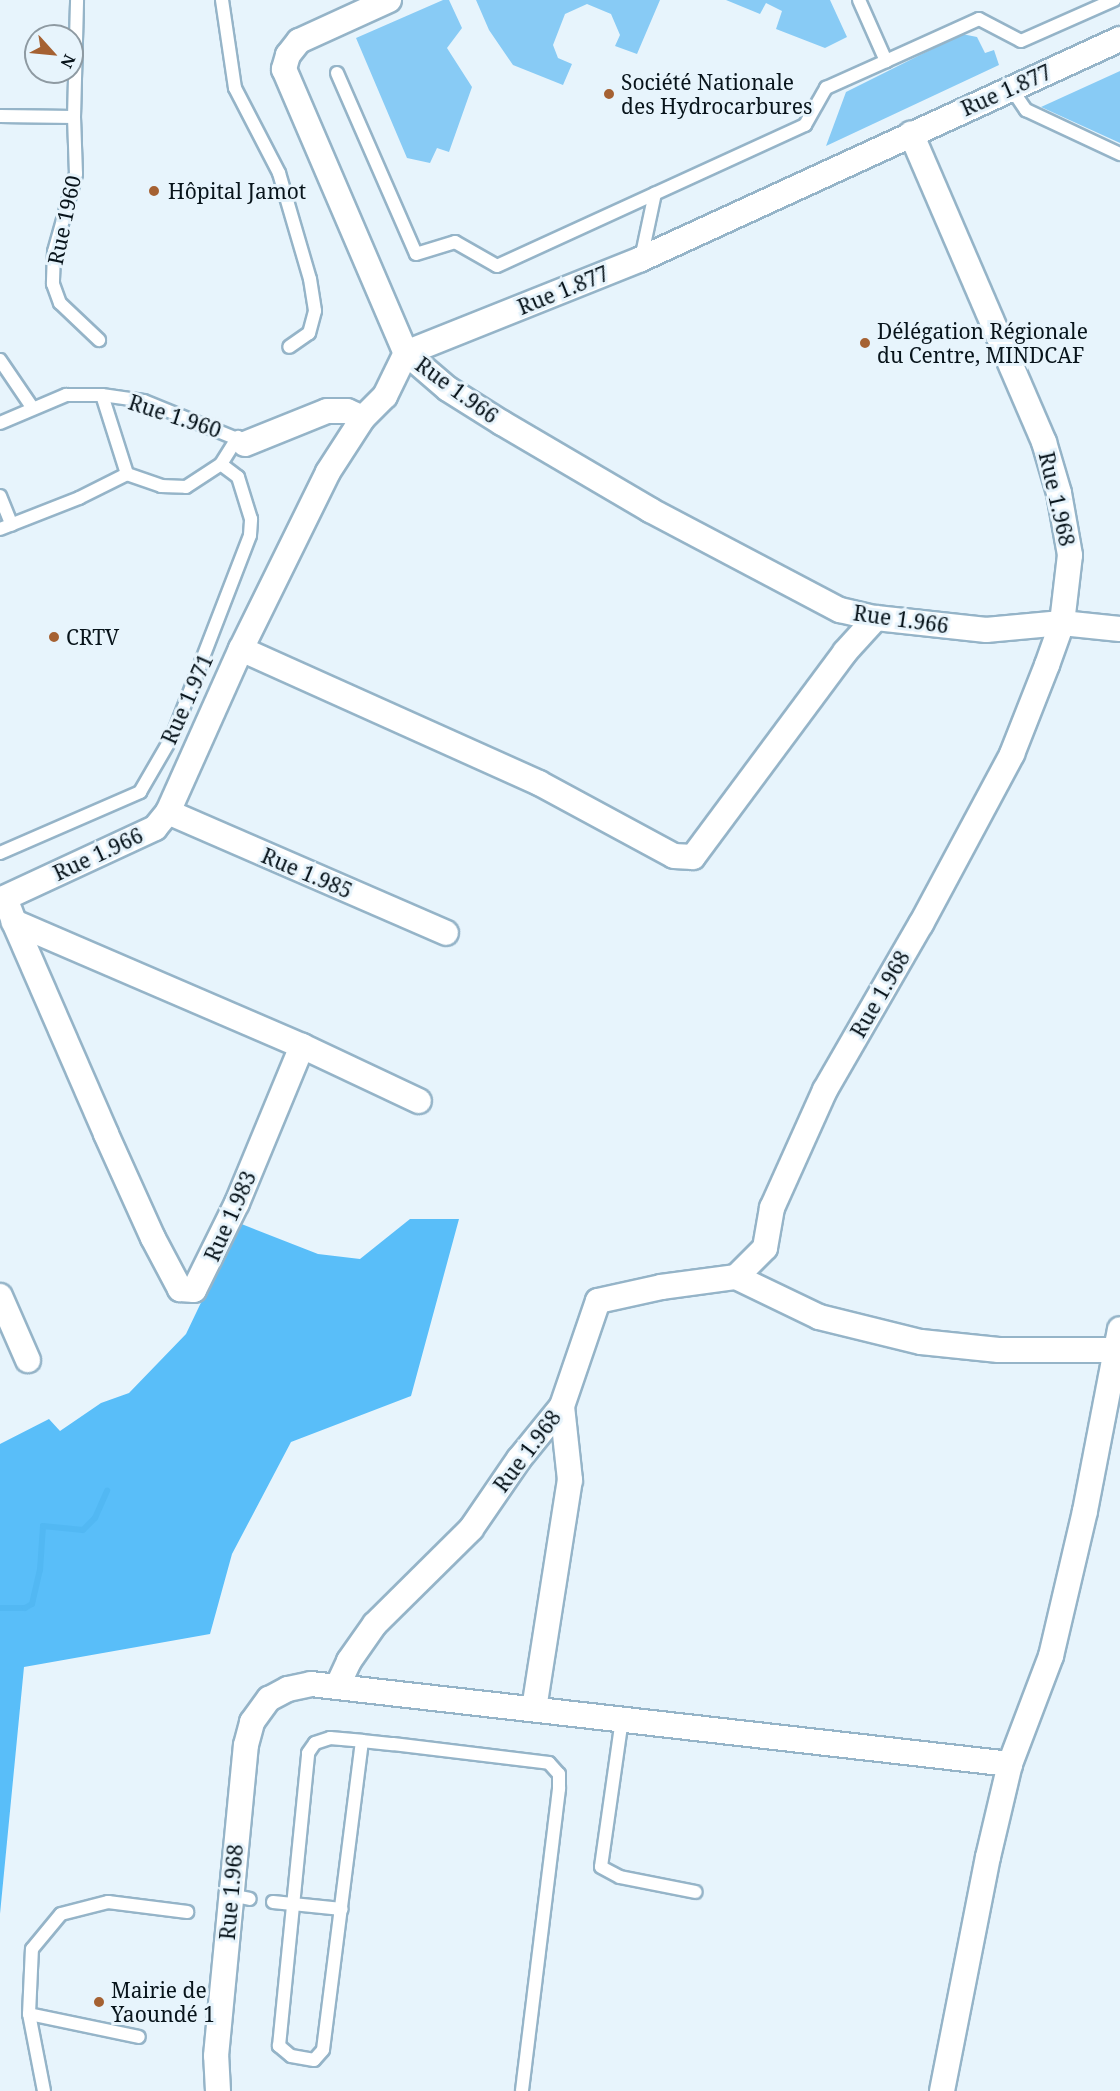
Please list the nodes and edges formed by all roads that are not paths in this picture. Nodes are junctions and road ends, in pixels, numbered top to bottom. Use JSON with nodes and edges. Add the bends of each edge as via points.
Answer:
{"nodes":[{"id":1,"x":77,"y":0,"type":"edge"},
{"id":2,"x":222,"y":0,"type":"edge"},
{"id":3,"x":389,"y":0,"type":"edge"},
{"id":4,"x":859,"y":0,"type":"edge"},
{"id":5,"x":1114,"y":0,"type":"edge"},
{"id":6,"x":1120,"y":39,"type":"edge"},
{"id":7,"x":886,"y":61,"type":"junction"},
{"id":8,"x":337,"y":73,"type":"dead end"},
{"id":9,"x":1011,"y":88,"type":"junction"},
{"id":10,"x":0,"y":116,"type":"edge"},
{"id":11,"x":74,"y":117,"type":"junction"},
{"id":12,"x":911,"y":133,"type":"junction"},
{"id":13,"x":1120,"y":154,"type":"edge"},
{"id":14,"x":655,"y":193,"type":"junction"},
{"id":15,"x":641,"y":259,"type":"junction"},
{"id":16,"x":99,"y":340,"type":"dead end"},
{"id":17,"x":290,"y":347,"type":"dead end"},
{"id":18,"x":406,"y":353,"type":"junction"},
{"id":19,"x":0,"y":360,"type":"edge"},
{"id":20,"x":102,"y":395,"type":"junction"},
{"id":21,"x":32,"y":408,"type":"junction"},
{"id":22,"x":363,"y":418,"type":"junction"},
{"id":23,"x":0,"y":423,"type":"edge"},
{"id":24,"x":242,"y":441,"type":"junction"},
{"id":25,"x":221,"y":464,"type":"junction"},
{"id":26,"x":127,"y":474,"type":"junction"},
{"id":27,"x":0,"y":496,"type":"edge"},
{"id":28,"x":12,"y":525,"type":"junction"},
{"id":29,"x":0,"y":529,"type":"edge"},
{"id":30,"x":876,"y":618,"type":"junction"},
{"id":31,"x":1062,"y":623,"type":"junction"},
{"id":32,"x":1120,"y":629,"type":"edge"},
{"id":33,"x":241,"y":648,"type":"junction"},
{"id":34,"x":168,"y":812,"type":"junction"},
{"id":35,"x":0,"y":853,"type":"edge"},
{"id":36,"x":2,"y":899,"type":"edge"},
{"id":37,"x":14,"y":922,"type":"junction"},
{"id":38,"x":446,"y":933,"type":"dead end"},
{"id":39,"x":302,"y":1046,"type":"junction"},
{"id":40,"x":419,"y":1101,"type":"dead end"},
{"id":41,"x":736,"y":1277,"type":"junction"},
{"id":42,"x":0,"y":1296,"type":"edge"},
{"id":43,"x":1118,"y":1343,"type":"edge"},
{"id":44,"x":28,"y":1360,"type":"dead end"},
{"id":45,"x":562,"y":1406,"type":"junction"},
{"id":46,"x":337,"y":1687,"type":"junction"},
{"id":47,"x":534,"y":1709,"type":"junction"},
{"id":48,"x":622,"y":1719,"type":"junction"},
{"id":49,"x":362,"y":1741,"type":"junction"},
{"id":50,"x":1010,"y":1764,"type":"junction"},
{"id":51,"x":696,"y":1892,"type":"dead end"},
{"id":52,"x":273,"y":1902,"type":"dead end"},
{"id":53,"x":290,"y":1906,"type":"junction"},
{"id":54,"x":342,"y":1909,"type":"junction"},
{"id":55,"x":188,"y":1912,"type":"dead end"},
{"id":56,"x":29,"y":2014,"type":"junction"},
{"id":57,"x":139,"y":2037,"type":"dead end"},
{"id":58,"x":44,"y":2091,"type":"edge"},
{"id":59,"x":218,"y":2091,"type":"edge"},
{"id":60,"x":522,"y":2091,"type":"edge"},
{"id":61,"x":942,"y":2091,"type":"edge"}],
"edges":[{"from":1,"to":11,"type":"lane"},
{"from":2,"to":17,"type":"lane","via":[[235,88],[279,173],[310,279],[315,311],[309,333]]},
{"from":3,"to":18,"type":"street","via":[[299,41],[288,55],[284,69]]},
{"from":4,"to":7,"type":"lane"},
{"from":5,"to":7,"type":"lane","via":[[1021,41],[979,19]]},
{"from":6,"to":9,"type":"street","name":"Rue 1.877"},
{"from":7,"to":14,"type":"lane","via":[[826,88],[805,125]]},
{"from":8,"to":14,"type":"lane","via":[[416,254],[455,242],[497,266]]},
{"from":9,"to":12,"type":"street","name":"Rue 1.877"},
{"from":9,"to":13,"type":"lane","via":[[1026,110]]},
{"from":10,"to":11,"type":"lane"},
{"from":11,"to":16,"type":"lane","name":"Rue 1960","via":[[76,174],[54,252],[53,284],[60,303]]},
{"from":12,"to":15,"type":"street","name":"Rue 1.877"},
{"from":12,"to":31,"type":"street","name":"Rue 1.968","via":[[1044,442],[1070,555]]},
{"from":14,"to":15,"type":"lane"},
{"from":15,"to":18,"type":"street","name":"Rue 1.877"},
{"from":18,"to":22,"type":"street","name":"Rue 1.966","via":[[385,396]]},
{"from":18,"to":30,"type":"street","name":"Rue 1.966","via":[[448,389],[650,510],[840,610]]},
{"from":19,"to":21,"type":"lane"},
{"from":20,"to":21,"type":"lane","name":"Rue 1.960","via":[[66,395]]},
{"from":20,"to":24,"type":"lane","name":"Rue 1.960","via":[[144,401]]},
{"from":20,"to":26,"type":"lane"},
{"from":21,"to":23,"type":"lane","name":"Rue 1.960"},
{"from":22,"to":24,"type":"street","via":[[347,411],[327,411]]},
{"from":22,"to":33,"type":"street","name":"Rue 1.966","via":[[328,472]]},
{"from":24,"to":25,"type":"lane"},
{"from":25,"to":26,"type":"lane","via":[[186,487],[161,486]]},
{"from":25,"to":35,"type":"lane","name":"Rue 1.971","via":[[238,477],[251,519],[250,535],[173,735],[140,792]]},
{"from":26,"to":28,"type":"lane"},
{"from":27,"to":28,"type":"lane"},
{"from":28,"to":29,"type":"lane"},
{"from":30,"to":31,"type":"street","name":"Rue 1.966","via":[[986,630]]},
{"from":30,"to":33,"type":"street","via":[[845,652],[693,857],[674,856],[539,783]]},
{"from":31,"to":32,"type":"street","name":"Rue 1.966"},
{"from":31,"to":41,"type":"street","name":"Rue 1.968","via":[[1012,754],[825,1090],[772,1208],[765,1248]]},
{"from":33,"to":34,"type":"street","name":"Rue 1.966"},
{"from":34,"to":36,"type":"street","name":"Rue 1.966","via":[[155,828]]},
{"from":34,"to":38,"type":"street","name":"Rue 1.985"},
{"from":36,"to":37,"type":"street","name":"Rue 1.983"},
{"from":37,"to":39,"type":"street"},
{"from":37,"to":39,"type":"street","name":"Rue 1.983","via":[[106,1134],[180,1289],[194,1290],[201,1279]]},
{"from":39,"to":40,"type":"street"},
{"from":41,"to":43,"type":"street","via":[[819,1317],[921,1342],[999,1350]]},
{"from":41,"to":45,"type":"street","name":"Rue 1.968","via":[[598,1301]]},
{"from":42,"to":44,"type":"street"},
{"from":43,"to":50,"type":"street","via":[[1059,1627],[1041,1687]]},
{"from":45,"to":46,"type":"street","name":"Rue 1.968","via":[[519,1459],[471,1529],[375,1624],[349,1661]]},
{"from":45,"to":47,"type":"street","via":[[570,1480]]},
{"from":46,"to":47,"type":"street"},
{"from":46,"to":59,"type":"street","name":"Rue 1.968","via":[[311,1684],[288,1689],[269,1699],[252,1722],[246,1745],[240,1897],[216,2056]]},
{"from":47,"to":48,"type":"street"},
{"from":48,"to":50,"type":"street"},
{"from":48,"to":51,"type":"lane","via":[[601,1867],[620,1877]]},
{"from":49,"to":53,"type":"lane","via":[[330,1738],[315,1743],[308,1753]]},
{"from":49,"to":54,"type":"lane"},
{"from":49,"to":60,"type":"lane","via":[[549,1763],[559,1774]]},
{"from":50,"to":61,"type":"street"},
{"from":52,"to":53,"type":"lane"},
{"from":53,"to":54,"type":"lane"},
{"from":53,"to":54,"type":"lane","via":[[279,2046],[291,2056],[314,2060],[323,2050]]},
{"from":55,"to":56,"type":"lane","via":[[108,1902],[61,1914],[32,1949]]},
{"from":56,"to":57,"type":"lane"},
{"from":56,"to":58,"type":"lane"}]}
